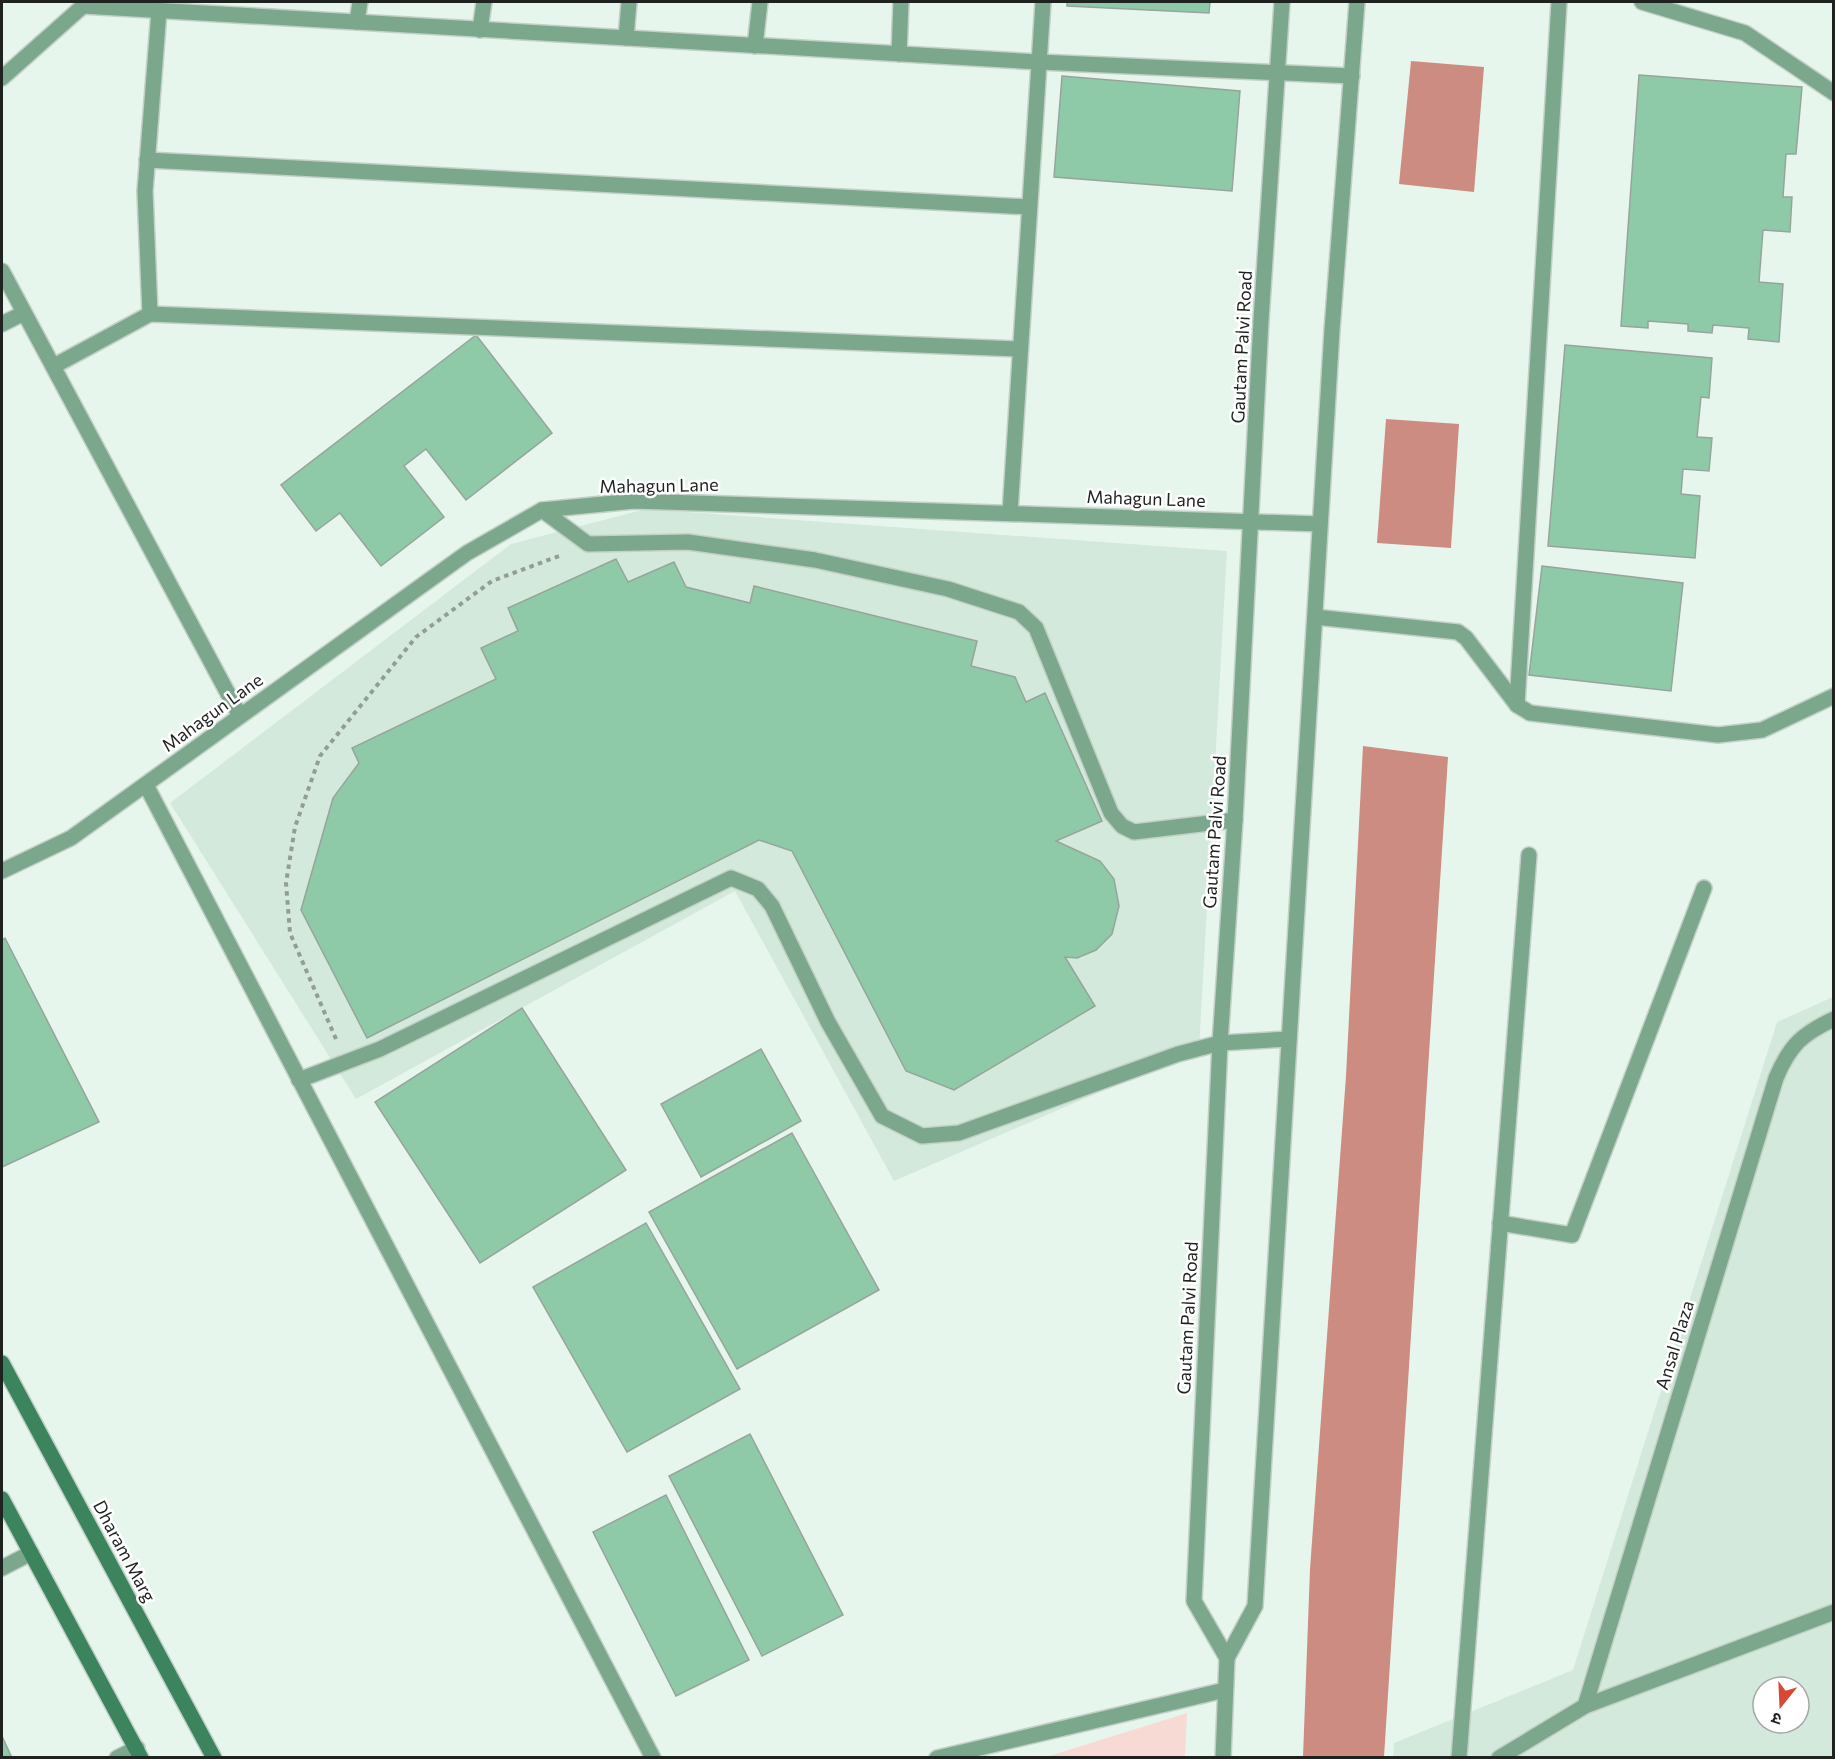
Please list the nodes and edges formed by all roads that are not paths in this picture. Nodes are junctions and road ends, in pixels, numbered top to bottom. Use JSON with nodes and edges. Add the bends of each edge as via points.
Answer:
{"nodes":[{"id":1,"x":360,"y":2,"type":"edge"},
{"id":2,"x":484,"y":2,"type":"edge"},
{"id":3,"x":630,"y":2,"type":"edge"},
{"id":4,"x":760,"y":2,"type":"edge"},
{"id":5,"x":902,"y":2,"type":"edge"},
{"id":6,"x":1043,"y":2,"type":"edge"},
{"id":7,"x":1282,"y":2,"type":"edge"},
{"id":8,"x":1358,"y":2,"type":"edge"},
{"id":9,"x":1558,"y":2,"type":"edge"},
{"id":10,"x":1642,"y":2,"type":"edge"},
{"id":11,"x":84,"y":4,"type":"edge"},
{"id":12,"x":223,"y":8,"type":"edge"},
{"id":13,"x":159,"y":11,"type":"junction"},
{"id":14,"x":357,"y":22,"type":"junction"},
{"id":15,"x":480,"y":30,"type":"junction"},
{"id":16,"x":626,"y":38,"type":"junction"},
{"id":17,"x":755,"y":46,"type":"junction"},
{"id":18,"x":899,"y":54,"type":"junction"},
{"id":19,"x":1039,"y":62,"type":"junction"},
{"id":20,"x":1277,"y":73,"type":"junction"},
{"id":21,"x":1352,"y":76,"type":"junction"},
{"id":22,"x":2,"y":78,"type":"edge"},
{"id":23,"x":1833,"y":93,"type":"edge"},
{"id":24,"x":147,"y":160,"type":"junction"},
{"id":25,"x":1029,"y":207,"type":"junction"},
{"id":26,"x":2,"y":271,"type":"edge"},
{"id":27,"x":24,"y":313,"type":"junction"},
{"id":28,"x":150,"y":314,"type":"junction"},
{"id":29,"x":2,"y":324,"type":"edge"},
{"id":30,"x":1020,"y":349,"type":"junction"},
{"id":31,"x":54,"y":366,"type":"junction"},
{"id":32,"x":542,"y":510,"type":"junction"},
{"id":33,"x":1010,"y":513,"type":"junction"},
{"id":34,"x":1251,"y":522,"type":"junction"},
{"id":35,"x":1320,"y":524,"type":"junction"},
{"id":36,"x":1315,"y":617,"type":"junction"},
{"id":37,"x":1833,"y":696,"type":"edge"},
{"id":38,"x":1517,"y":705,"type":"junction"},
{"id":39,"x":240,"y":716,"type":"junction"},
{"id":40,"x":146,"y":785,"type":"junction"},
{"id":41,"x":1235,"y":820,"type":"junction"},
{"id":42,"x":1529,"y":855,"type":"dead end"},
{"id":43,"x":2,"y":871,"type":"edge"},
{"id":44,"x":1704,"y":888,"type":"dead end"},
{"id":45,"x":1833,"y":1018,"type":"edge"},
{"id":46,"x":1289,"y":1039,"type":"junction"},
{"id":47,"x":1220,"y":1043,"type":"junction"},
{"id":48,"x":299,"y":1080,"type":"junction"},
{"id":49,"x":1500,"y":1223,"type":"junction"},
{"id":50,"x":2,"y":1363,"type":"edge"},
{"id":51,"x":2,"y":1499,"type":"edge"},
{"id":52,"x":31,"y":1553,"type":"junction"},
{"id":53,"x":2,"y":1568,"type":"edge"},
{"id":54,"x":1833,"y":1612,"type":"edge"},
{"id":55,"x":1227,"y":1658,"type":"junction"},
{"id":56,"x":1225,"y":1690,"type":"junction"},
{"id":57,"x":1585,"y":1706,"type":"junction"},
{"id":58,"x":139,"y":1753,"type":"edge"},
{"id":59,"x":117,"y":1758,"type":"edge"},
{"id":60,"x":214,"y":1758,"type":"edge"},
{"id":61,"x":653,"y":1758,"type":"edge"},
{"id":62,"x":937,"y":1758,"type":"edge"},
{"id":63,"x":1223,"y":1758,"type":"edge"},
{"id":64,"x":1459,"y":1758,"type":"edge"},
{"id":65,"x":1499,"y":1758,"type":"edge"}],
"edges":[{"from":1,"to":14,"type":"street"},
{"from":2,"to":15,"type":"street"},
{"from":3,"to":16,"type":"street"},
{"from":4,"to":17,"type":"street"},
{"from":5,"to":18,"type":"street"},
{"from":6,"to":19,"type":"street"},
{"from":7,"to":20,"type":"street","name":"Gautam Palvi Road"},
{"from":8,"to":21,"type":"street"},
{"from":9,"to":38,"type":"street"},
{"from":10,"to":23,"type":"street","via":[[1745,33]]},
{"from":11,"to":13,"type":"street"},
{"from":11,"to":22,"type":"street"},
{"from":12,"to":13,"type":"street"},
{"from":12,"to":14,"type":"street"},
{"from":13,"to":24,"type":"street"},
{"from":14,"to":15,"type":"street"},
{"from":15,"to":16,"type":"street"},
{"from":16,"to":17,"type":"street"},
{"from":17,"to":18,"type":"street"},
{"from":18,"to":19,"type":"street"},
{"from":19,"to":20,"type":"street"},
{"from":19,"to":25,"type":"street"},
{"from":20,"to":21,"type":"street"},
{"from":20,"to":34,"type":"street","name":"Gautam Palvi Road"},
{"from":21,"to":35,"type":"street"},
{"from":24,"to":25,"type":"street"},
{"from":24,"to":28,"type":"street","via":[[144,191]]},
{"from":25,"to":30,"type":"street"},
{"from":26,"to":27,"type":"street"},
{"from":27,"to":29,"type":"street"},
{"from":27,"to":31,"type":"street"},
{"from":28,"to":30,"type":"street"},
{"from":28,"to":31,"type":"street"},
{"from":30,"to":33,"type":"street"},
{"from":31,"to":39,"type":"street"},
{"from":32,"to":33,"type":"street","name":"Mahagun Lane","via":[[634,501]]},
{"from":32,"to":39,"type":"street","name":"Mahagun Lane","via":[[467,553]]},
{"from":32,"to":41,"type":"street","via":[[588,544],[688,543],[815,560],[948,589],[1019,612],[1036,628],[1111,813],[1122,826],[1134,832]]},
{"from":33,"to":34,"type":"street","name":"Mahagun Lane"},
{"from":34,"to":35,"type":"street","name":"Mahagun Lane"},
{"from":34,"to":41,"type":"street","name":"Gautam Palvi Road"},
{"from":35,"to":36,"type":"street"},
{"from":36,"to":38,"type":"street","via":[[1458,632]]},
{"from":36,"to":46,"type":"street"},
{"from":37,"to":38,"type":"street","via":[[1762,730],[1718,735],[1530,713]]},
{"from":39,"to":40,"type":"street","name":"Mahagun Lane"},
{"from":40,"to":43,"type":"street","name":"Mahagun Lane","via":[[71,838]]},
{"from":40,"to":48,"type":"street"},
{"from":41,"to":47,"type":"street","name":"Gautam Palvi Road"},
{"from":42,"to":49,"type":"street"},
{"from":44,"to":49,"type":"street","via":[[1572,1235]]},
{"from":45,"to":57,"type":"street","name":"Ansal Plaza","via":[[1809,1031],[1796,1044],[1776,1078]]},
{"from":46,"to":47,"type":"street"},
{"from":46,"to":55,"type":"street","via":[[1255,1606]]},
{"from":47,"to":48,"type":"street","via":[[1178,1054],[959,1133],[922,1136],[882,1116],[828,1022],[772,906],[758,889],[731,878],[380,1049]]},
{"from":47,"to":55,"type":"street","name":"Gautam Palvi Road","via":[[1194,1601]]},
{"from":48,"to":61,"type":"street"},
{"from":49,"to":64,"type":"street"},
{"from":50,"to":60,"type":"street","name":"Dharam Marg"},
{"from":51,"to":52,"type":"street"},
{"from":52,"to":53,"type":"street"},
{"from":52,"to":58,"type":"street"},
{"from":54,"to":57,"type":"street"},
{"from":55,"to":56,"type":"street"},
{"from":56,"to":62,"type":"street"},
{"from":56,"to":63,"type":"street"},
{"from":57,"to":65,"type":"street"},
{"from":58,"to":59,"type":"street"}]}
